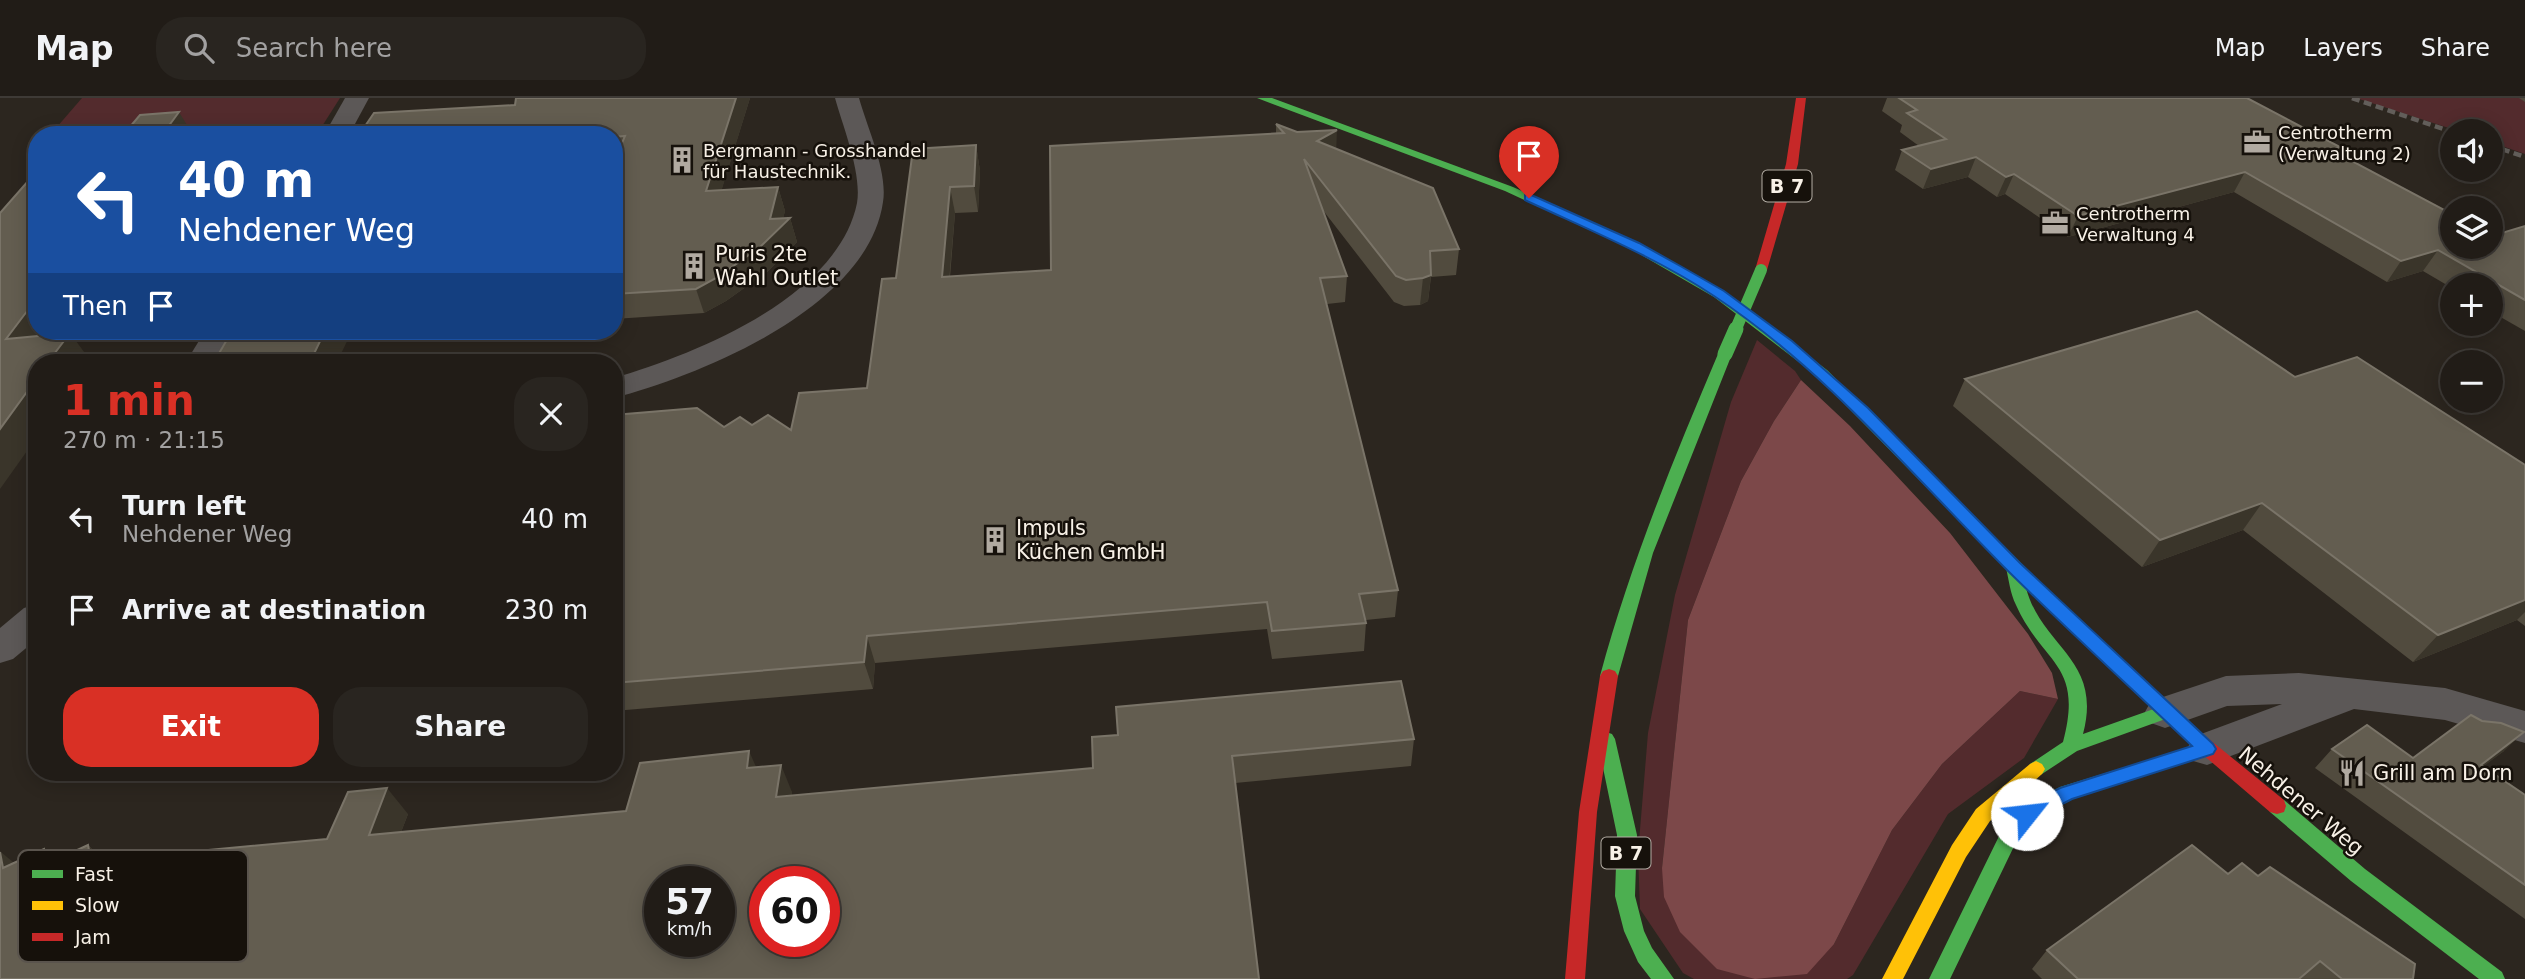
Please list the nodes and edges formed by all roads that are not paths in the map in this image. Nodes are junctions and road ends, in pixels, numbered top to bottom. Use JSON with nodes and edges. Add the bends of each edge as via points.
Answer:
{"nodes":[{"id":1,"x":357,"y":98,"type":"edge"},
{"id":2,"x":847,"y":98,"type":"edge"},
{"id":3,"x":1262,"y":98,"type":"edge"},
{"id":4,"x":1801,"y":98,"type":"edge"},
{"id":5,"x":341,"y":126,"type":"edge"},
{"id":6,"x":623,"y":385,"type":"edge"},
{"id":7,"x":2014,"y":567,"type":"junction"},
{"id":8,"x":28,"y":626,"type":"edge"},
{"id":9,"x":0,"y":649,"type":"edge"},
{"id":10,"x":2364,"y":695,"type":"junction"},
{"id":11,"x":2165,"y":712,"type":"junction"},
{"id":12,"x":1602,"y":720,"type":"junction"},
{"id":13,"x":2525,"y":727,"type":"edge"},
{"id":14,"x":2071,"y":746,"type":"junction"},
{"id":15,"x":2207,"y":749,"type":"junction"},
{"id":16,"x":1575,"y":979,"type":"edge"},
{"id":17,"x":1664,"y":979,"type":"edge"},
{"id":18,"x":1892,"y":979,"type":"edge"},
{"id":19,"x":1939,"y":979,"type":"edge"},
{"id":20,"x":2495,"y":979,"type":"edge"}],
"edges":[{"from":1,"to":5,"type":"street"},
{"from":2,"to":6,"type":"street","via":[[870,198],[861,234],[845,259],[798,303],[769,322],[704,356]]},
{"from":3,"to":7,"type":"main road","name":"Nehdener Weg","via":[[1509,189],[1635,246],[1719,294],[1822,373]]},
{"from":4,"to":12,"type":"main road","number":"B 7","bridge":true,"via":[[1800,129],[1782,210],[1644,555],[1616,648]]},
{"from":7,"to":11,"type":"main road","name":"Nehdener Weg"},
{"from":7,"to":14,"type":"main road","via":[[2027,610],[2064,660],[2079,690],[2081,709]]},
{"from":8,"to":9,"type":"street"},
{"from":10,"to":11,"type":"street","via":[[2260,688],[2226,691]]},
{"from":10,"to":13,"type":"street","via":[[2445,704]]},
{"from":10,"to":15,"type":"street","via":[[2306,709]]},
{"from":11,"to":14,"type":"main road"},
{"from":11,"to":15,"type":"main road","name":"Nehdener Weg"},
{"from":12,"to":16,"type":"main road","number":"B 7","via":[[1585,832]]},
{"from":12,"to":17,"type":"main road","number":"B 7","via":[[1627,835],[1625,896],[1634,931]]},
{"from":14,"to":18,"type":"main road","via":[[2025,777],[1983,815],[1959,851]]},
{"from":15,"to":19,"type":"main road","via":[[2067,793],[2027,814],[2011,832]]},
{"from":15,"to":20,"type":"main road","name":"Nehdener Weg","via":[[2358,875]]}]}
